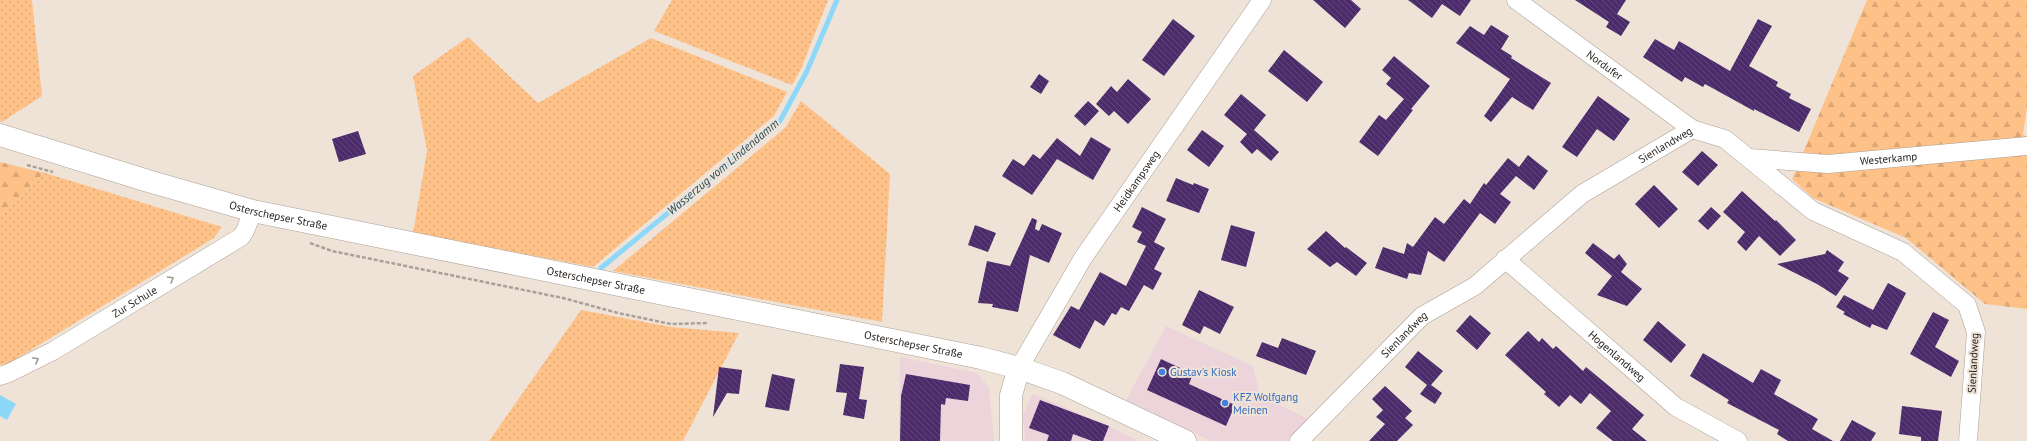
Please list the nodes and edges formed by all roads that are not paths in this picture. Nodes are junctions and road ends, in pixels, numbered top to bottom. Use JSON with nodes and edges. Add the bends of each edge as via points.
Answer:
{"nodes":[{"id":1,"x":1262,"y":0,"type":"edge"},
{"id":2,"x":1516,"y":0,"type":"edge"},
{"id":3,"x":1692,"y":129,"type":"junction"},
{"id":4,"x":0,"y":134,"type":"edge"},
{"id":5,"x":2027,"y":146,"type":"edge"},
{"id":6,"x":1750,"y":158,"type":"junction"},
{"id":7,"x":253,"y":211,"type":"junction"},
{"id":8,"x":1505,"y":259,"type":"junction"},
{"id":9,"x":1019,"y":368,"type":"junction"},
{"id":10,"x":0,"y":376,"type":"edge"},
{"id":11,"x":1012,"y":441,"type":"edge"},
{"id":12,"x":1184,"y":441,"type":"edge"},
{"id":13,"x":1299,"y":441,"type":"edge"},
{"id":14,"x":1738,"y":441,"type":"edge"},
{"id":15,"x":1968,"y":441,"type":"edge"}],
"edges":[{"from":1,"to":9,"type":"street","name":"Heidkampsweg","via":[[1083,258]]},
{"from":2,"to":3,"type":"street","name":"Nordufer"},
{"from":3,"to":6,"type":"street","name":"Sienlandweg","via":[[1725,139]]},
{"from":3,"to":8,"type":"street","name":"Sienlandweg","via":[[1582,194]]},
{"from":4,"to":7,"type":"main road","name":"Osterschepser Straße"},
{"from":5,"to":6,"type":"street","name":"Westerkamp","via":[[1828,164]]},
{"from":6,"to":15,"type":"street","name":"Sienlandweg","via":[[1813,211],[1903,252],[1966,305],[1976,332]]},
{"from":7,"to":9,"type":"main road","name":"Osterschepser Straße"},
{"from":10,"to":7,"type":"street","name":"Zur Schule","one_way":true,"via":[[53,351],[241,237]]},
{"from":8,"to":13,"type":"street","name":"Sienlandweg","via":[[1475,286],[1422,316]]},
{"from":8,"to":14,"type":"street","name":"Hogenlandweg","via":[[1676,407]]},
{"from":9,"to":11,"type":"main road","via":[[1011,395]]},
{"from":9,"to":12,"type":"main road","name":"Osterschepser Straße","via":[[1062,383]]}]}
